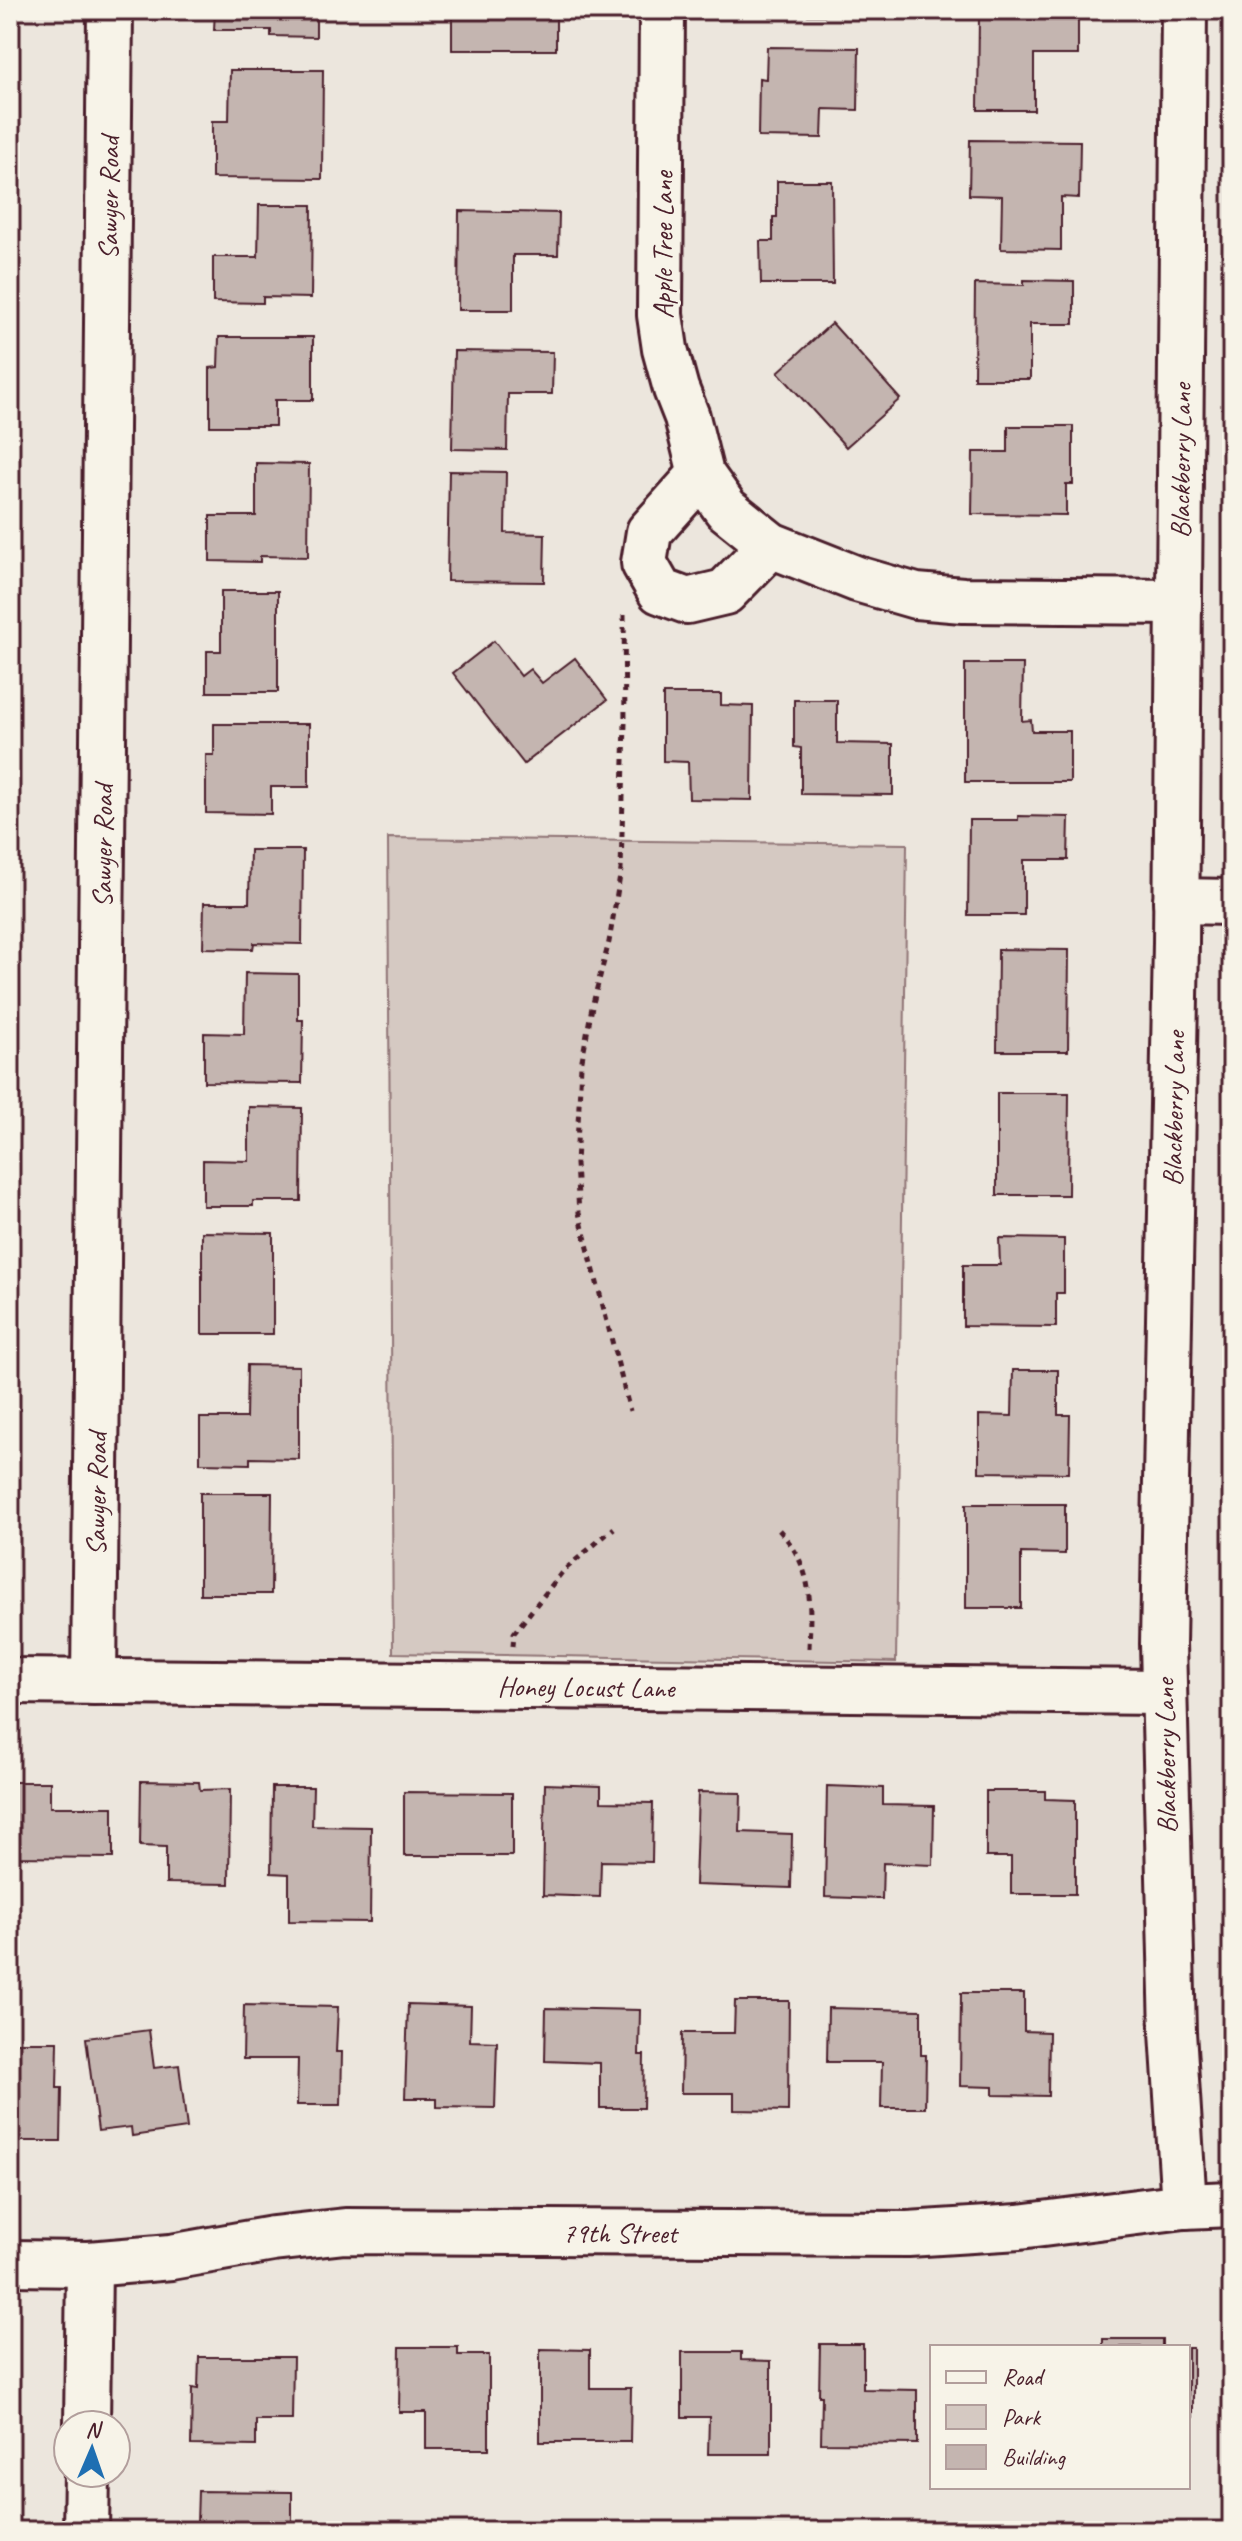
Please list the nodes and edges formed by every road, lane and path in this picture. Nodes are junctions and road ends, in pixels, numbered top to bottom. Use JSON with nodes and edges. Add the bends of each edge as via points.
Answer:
{"nodes":[{"id":1,"x":110,"y":10,"type":"edge"},
{"id":2,"x":662,"y":10,"type":"edge"},
{"id":3,"x":1184,"y":10,"type":"edge"},
{"id":4,"x":701,"y":474,"type":"junction"},
{"id":5,"x":771,"y":545,"type":"junction"},
{"id":6,"x":1179,"y":602,"type":"junction"},
{"id":7,"x":624,"y":615,"type":"dead end"},
{"id":8,"x":1176,"y":901,"type":"junction"},
{"id":9,"x":1232,"y":902,"type":"edge"},
{"id":10,"x":630,"y":1411,"type":"dead end"},
{"id":11,"x":614,"y":1528,"type":"dead end"},
{"id":12,"x":779,"y":1530,"type":"dead end"},
{"id":13,"x":10,"y":1681,"type":"edge"},
{"id":14,"x":94,"y":1682,"type":"junction"},
{"id":15,"x":512,"y":1686,"type":"junction"},
{"id":16,"x":807,"y":1689,"type":"junction"},
{"id":17,"x":1163,"y":1692,"type":"junction"},
{"id":18,"x":1232,"y":2204,"type":"edge"},
{"id":19,"x":1184,"y":2206,"type":"junction"},
{"id":20,"x":10,"y":2263,"type":"edge"},
{"id":21,"x":89,"y":2264,"type":"junction"},
{"id":22,"x":87,"y":2409,"type":"edge"},
{"id":23,"x":87,"y":2489,"type":"edge"},
{"id":24,"x":86,"y":2531,"type":"edge"}],
"edges":[{"from":1,"to":14,"type":"street","name":"Sawyer Road"},
{"from":2,"to":4,"type":"street","name":"Apple Tree Lane","via":[[660,315]]},
{"from":3,"to":6,"type":"street","name":"Blackberry Lane"},
{"from":4,"to":5,"type":"street","name":"Apple Tree Lane","via":[[726,509]]},
{"from":4,"to":5,"type":"street","via":[[649,532],[644,563],[660,591],[687,601],[725,592]]},
{"from":5,"to":6,"type":"street","name":"Apple Tree Lane","via":[[916,596]]},
{"from":6,"to":8,"type":"street","name":"Blackberry Lane"},
{"from":7,"to":10,"type":"path","via":[[621,870],[581,1065],[576,1164],[579,1213]]},
{"from":8,"to":9,"type":"street"},
{"from":8,"to":17,"type":"street","name":"Blackberry Lane"},
{"from":11,"to":15,"type":"path","via":[[563,1571],[514,1633]]},
{"from":12,"to":16,"type":"path","via":[[805,1568],[810,1595]]},
{"from":13,"to":14,"type":"street","name":"Honey Locust Lane"},
{"from":14,"to":15,"type":"street","name":"Honey Locust Lane"},
{"from":15,"to":16,"type":"street","name":"Honey Locust Lane"},
{"from":16,"to":17,"type":"street","name":"Honey Locust Lane"},
{"from":17,"to":19,"type":"street","name":"Blackberry Lane","via":[[1171,2003]]},
{"from":18,"to":19,"type":"street","name":"79th Street"},
{"from":19,"to":21,"type":"street","name":"79th Street","via":[[1019,2227],[908,2234],[345,2231],[191,2256]]},
{"from":20,"to":21,"type":"street","name":"79th Street"},
{"from":21,"to":22,"type":"street"},
{"from":23,"to":24,"type":"street"}]}
